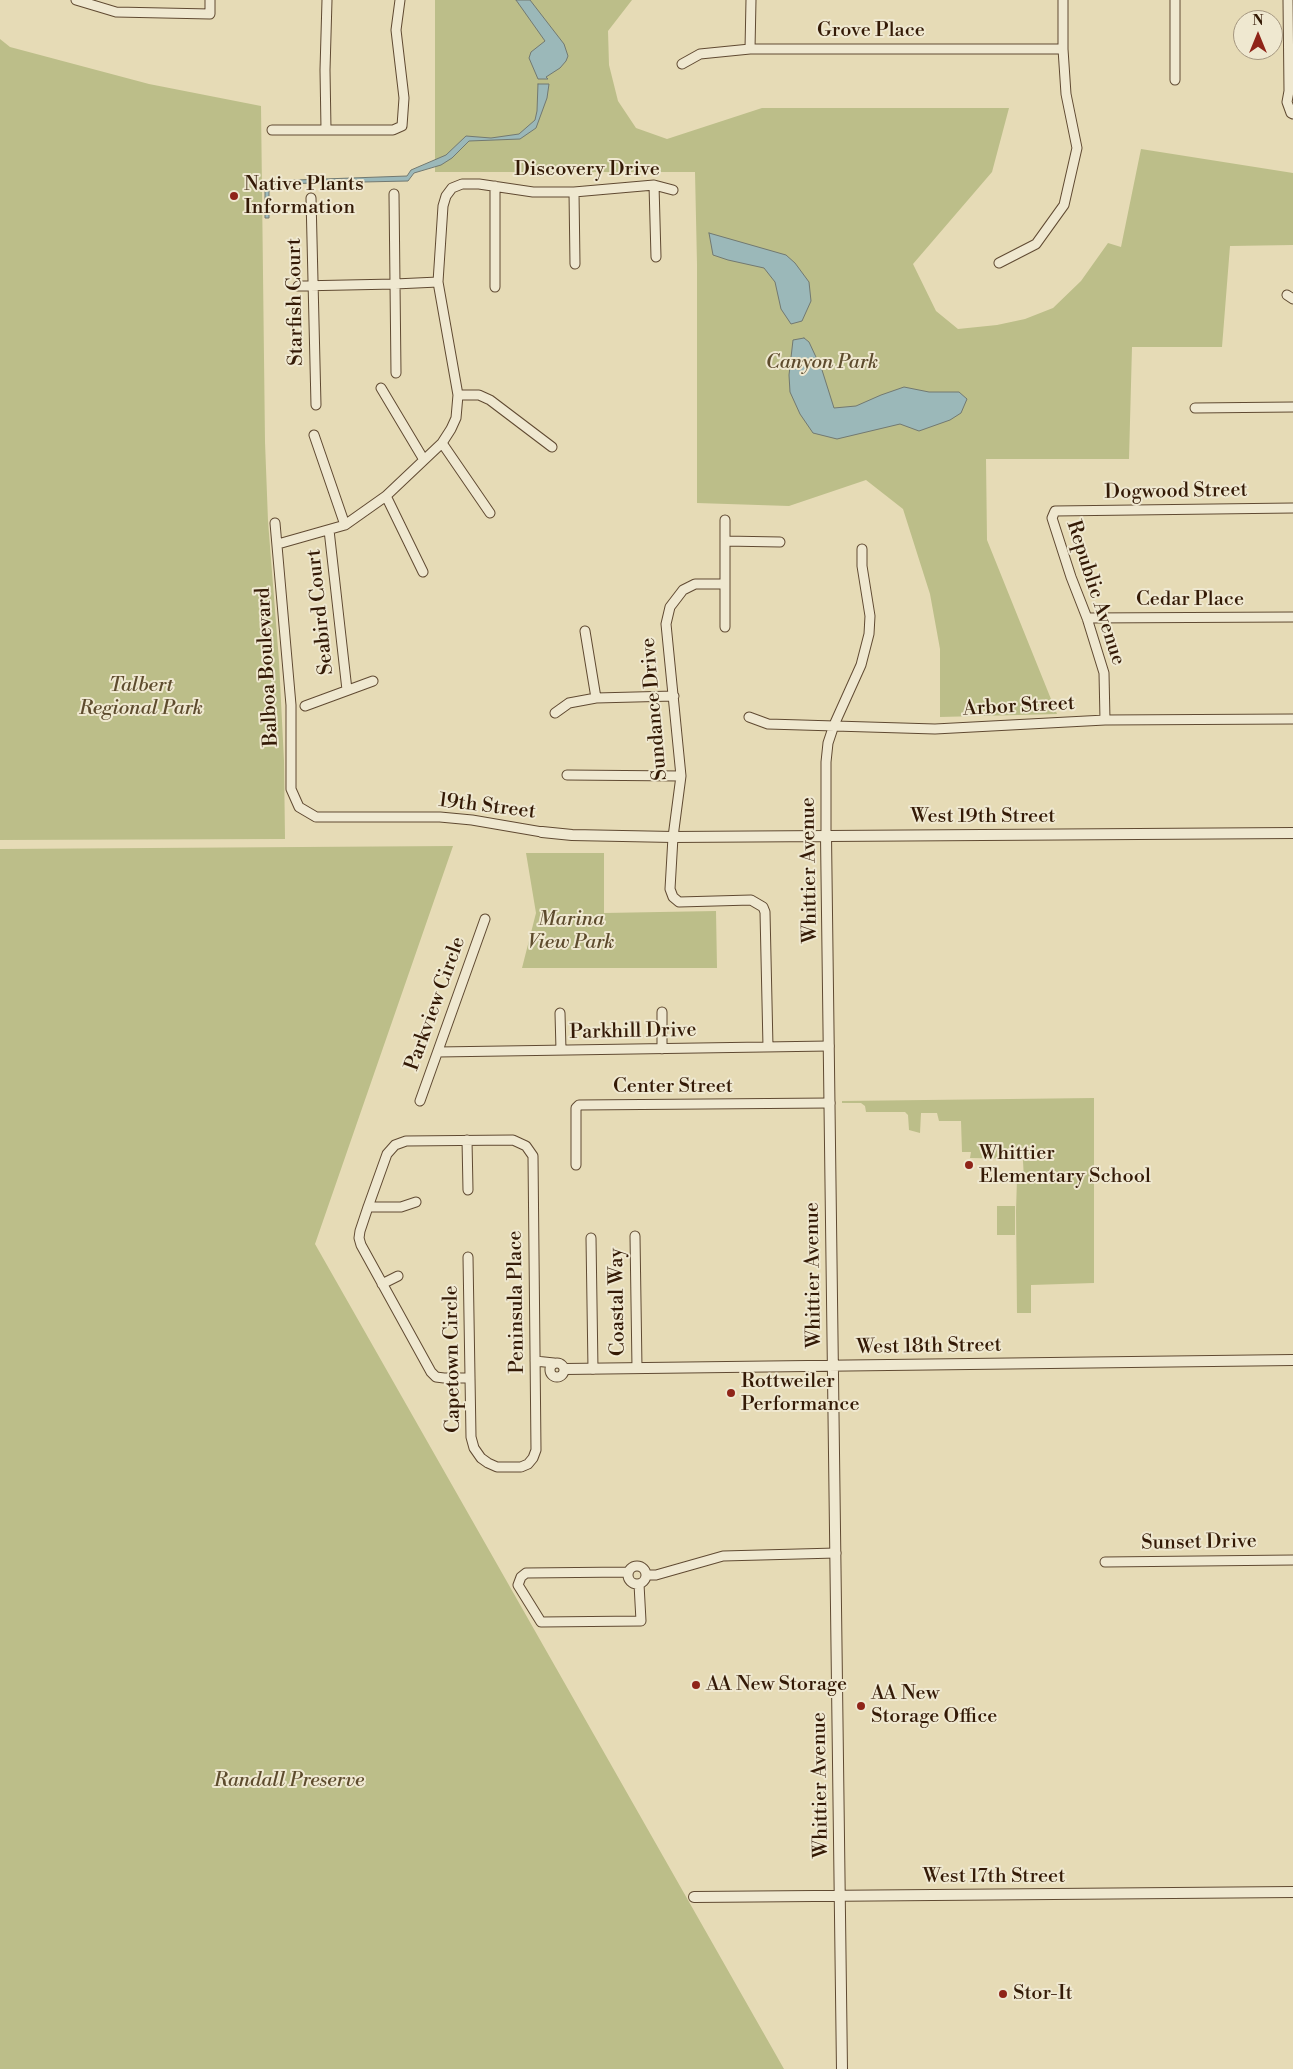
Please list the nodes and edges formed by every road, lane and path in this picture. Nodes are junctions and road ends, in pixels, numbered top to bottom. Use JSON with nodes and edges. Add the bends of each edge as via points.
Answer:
{"nodes":[{"id":1,"x":76,"y":0,"type":"edge"},
{"id":2,"x":210,"y":0,"type":"edge"},
{"id":3,"x":327,"y":0,"type":"edge"},
{"id":4,"x":400,"y":0,"type":"edge"},
{"id":5,"x":751,"y":0,"type":"edge"},
{"id":6,"x":1063,"y":0,"type":"edge"},
{"id":7,"x":1174,"y":0,"type":"edge"},
{"id":8,"x":1288,"y":0,"type":"edge"},
{"id":9,"x":750,"y":49,"type":"junction"},
{"id":10,"x":1063,"y":49,"type":"junction"},
{"id":11,"x":682,"y":64,"type":"dead end"},
{"id":12,"x":1175,"y":80,"type":"dead end"},
{"id":13,"x":1293,"y":114,"type":"edge"},
{"id":14,"x":272,"y":130,"type":"dead end"},
{"id":15,"x":326,"y":130,"type":"junction"},
{"id":16,"x":654,"y":185,"type":"junction"},
{"id":17,"x":495,"y":186,"type":"junction"},
{"id":18,"x":673,"y":190,"type":"dead end"},
{"id":19,"x":574,"y":192,"type":"junction"},
{"id":20,"x":394,"y":194,"type":"dead end"},
{"id":21,"x":311,"y":198,"type":"dead end"},
{"id":22,"x":656,"y":257,"type":"dead end"},
{"id":23,"x":999,"y":263,"type":"dead end"},
{"id":24,"x":575,"y":264,"type":"dead end"},
{"id":25,"x":438,"y":282,"type":"junction"},
{"id":26,"x":395,"y":284,"type":"junction"},
{"id":27,"x":298,"y":286,"type":"dead end"},
{"id":28,"x":313,"y":286,"type":"junction"},
{"id":29,"x":495,"y":287,"type":"dead end"},
{"id":30,"x":396,"y":373,"type":"dead end"},
{"id":31,"x":381,"y":388,"type":"dead end"},
{"id":32,"x":458,"y":395,"type":"junction"},
{"id":33,"x":316,"y":405,"type":"dead end"},
{"id":34,"x":1293,"y":407,"type":"edge"},
{"id":35,"x":1195,"y":408,"type":"dead end"},
{"id":36,"x":314,"y":435,"type":"dead end"},
{"id":37,"x":442,"y":443,"type":"junction"},
{"id":38,"x":552,"y":446,"type":"dead end"},
{"id":39,"x":424,"y":460,"type":"junction"},
{"id":40,"x":386,"y":496,"type":"junction"},
{"id":41,"x":1293,"y":508,"type":"edge"},
{"id":42,"x":1060,"y":511,"type":"joint"},
{"id":43,"x":490,"y":514,"type":"dead end"},
{"id":44,"x":725,"y":520,"type":"dead end"},
{"id":45,"x":275,"y":523,"type":"dead end"},
{"id":46,"x":345,"y":525,"type":"junction"},
{"id":47,"x":329,"y":530,"type":"junction"},
{"id":48,"x":724,"y":541,"type":"junction"},
{"id":49,"x":780,"y":542,"type":"dead end"},
{"id":50,"x":278,"y":544,"type":"junction"},
{"id":51,"x":862,"y":549,"type":"dead end"},
{"id":52,"x":423,"y":572,"type":"dead end"},
{"id":53,"x":725,"y":584,"type":"junction"},
{"id":54,"x":1293,"y":617,"type":"edge"},
{"id":55,"x":1087,"y":618,"type":"junction"},
{"id":56,"x":725,"y":627,"type":"dead end"},
{"id":57,"x":585,"y":631,"type":"dead end"},
{"id":58,"x":373,"y":681,"type":"dead end"},
{"id":59,"x":347,"y":690,"type":"junction"},
{"id":60,"x":674,"y":696,"type":"junction"},
{"id":61,"x":596,"y":698,"type":"junction"},
{"id":62,"x":305,"y":706,"type":"dead end"},
{"id":63,"x":555,"y":713,"type":"dead end"},
{"id":64,"x":749,"y":717,"type":"dead end"},
{"id":65,"x":1293,"y":719,"type":"edge"},
{"id":66,"x":1106,"y":720,"type":"junction"},
{"id":67,"x":834,"y":725,"type":"junction"},
{"id":68,"x":567,"y":775,"type":"dead end"},
{"id":69,"x":681,"y":776,"type":"junction"},
{"id":70,"x":299,"y":808,"type":"joint"},
{"id":71,"x":542,"y":832,"type":"joint"},
{"id":72,"x":1293,"y":833,"type":"edge"},
{"id":73,"x":826,"y":836,"type":"junction"},
{"id":74,"x":673,"y":837,"type":"junction"},
{"id":75,"x":485,"y":919,"type":"dead end"},
{"id":76,"x":662,"y":1012,"type":"dead end"},
{"id":77,"x":560,"y":1013,"type":"dead end"},
{"id":78,"x":829,"y":1046,"type":"junction"},
{"id":79,"x":768,"y":1047,"type":"junction"},
{"id":80,"x":662,"y":1049,"type":"junction"},
{"id":81,"x":560,"y":1050,"type":"junction"},
{"id":82,"x":438,"y":1052,"type":"junction"},
{"id":83,"x":420,"y":1101,"type":"dead end"},
{"id":84,"x":830,"y":1103,"type":"junction"},
{"id":85,"x":467,"y":1140,"type":"junction"},
{"id":86,"x":576,"y":1165,"type":"dead end"},
{"id":87,"x":468,"y":1190,"type":"dead end"},
{"id":88,"x":416,"y":1202,"type":"dead end"},
{"id":89,"x":368,"y":1207,"type":"junction"},
{"id":90,"x":635,"y":1236,"type":"dead end"},
{"id":91,"x":591,"y":1238,"type":"dead end"},
{"id":92,"x":468,"y":1257,"type":"dead end"},
{"id":93,"x":398,"y":1276,"type":"dead end"},
{"id":94,"x":382,"y":1284,"type":"junction"},
{"id":95,"x":1293,"y":1360,"type":"edge"},
{"id":96,"x":535,"y":1361,"type":"junction"},
{"id":97,"x":554,"y":1364,"type":"junction"},
{"id":98,"x":832,"y":1365,"type":"junction"},
{"id":99,"x":637,"y":1368,"type":"junction"},
{"id":100,"x":593,"y":1369,"type":"junction"},
{"id":101,"x":565,"y":1370,"type":"junction"},
{"id":102,"x":553,"y":1375,"type":"junction"},
{"id":103,"x":470,"y":1378,"type":"junction"},
{"id":104,"x":536,"y":1378,"type":"junction"},
{"id":105,"x":480,"y":1458,"type":"joint"},
{"id":106,"x":836,"y":1554,"type":"junction"},
{"id":107,"x":1293,"y":1560,"type":"edge"},
{"id":108,"x":1106,"y":1562,"type":"dead end"},
{"id":109,"x":628,"y":1572,"type":"junction"},
{"id":110,"x":646,"y":1575,"type":"junction"},
{"id":111,"x":639,"y":1584,"type":"junction"},
{"id":112,"x":1293,"y":1892,"type":"edge"},
{"id":113,"x":840,"y":1896,"type":"junction"},
{"id":114,"x":694,"y":1897,"type":"dead end"},
{"id":115,"x":842,"y":2069,"type":"edge"}],
"edges":[{"from":1,"to":2,"type":"street","via":[[116,12],[210,14]]},
{"from":3,"to":15,"type":"street"},
{"from":4,"to":15,"type":"street","via":[[396,30],[404,98],[402,126],[393,130]]},
{"from":5,"to":9,"type":"street"},
{"from":6,"to":10,"type":"street"},
{"from":7,"to":12,"type":"street"},
{"from":8,"to":13,"type":"street","via":[[1287,102]]},
{"from":9,"to":10,"type":"street","name":"Grove Place"},
{"from":9,"to":11,"type":"street","name":"Grove Place","via":[[700,54]]},
{"from":10,"to":23,"type":"street","via":[[1066,94],[1077,148],[1064,205],[1036,244]]},
{"from":14,"to":15,"type":"street"},
{"from":16,"to":18,"type":"street","name":"Discovery Drive"},
{"from":16,"to":19,"type":"street","name":"Discovery Drive"},
{"from":16,"to":22,"type":"street"},
{"from":17,"to":19,"type":"street","name":"Discovery Drive","via":[[533,192]]},
{"from":17,"to":25,"type":"street","name":"Discovery Drive","via":[[462,184],[452,188],[446,196]]},
{"from":17,"to":29,"type":"street"},
{"from":19,"to":24,"type":"street"},
{"from":20,"to":26,"type":"street"},
{"from":21,"to":28,"type":"street","name":"Starfish Court"},
{"from":25,"to":26,"type":"street"},
{"from":25,"to":32,"type":"street","name":"Discovery Drive"},
{"from":26,"to":28,"type":"street"},
{"from":26,"to":30,"type":"street"},
{"from":27,"to":28,"type":"street"},
{"from":28,"to":33,"type":"street","name":"Starfish Court"},
{"from":31,"to":39,"type":"street"},
{"from":32,"to":37,"type":"street","name":"Discovery Drive","via":[[456,418]]},
{"from":32,"to":38,"type":"street","via":[[479,395],[490,400]]},
{"from":34,"to":35,"type":"street"},
{"from":36,"to":46,"type":"street"},
{"from":37,"to":39,"type":"street","name":"Discovery Drive"},
{"from":37,"to":43,"type":"street"},
{"from":39,"to":40,"type":"street","name":"Discovery Drive"},
{"from":40,"to":46,"type":"street","name":"Discovery Drive"},
{"from":40,"to":52,"type":"street"},
{"from":41,"to":42,"type":"street","name":"Dogwood Street"},
{"from":42,"to":55,"type":"street","name":"Republic Avenue","via":[[1055,512],[1052,518]]},
{"from":44,"to":48,"type":"street"},
{"from":45,"to":50,"type":"street","name":"Balboa Boulevard"},
{"from":46,"to":47,"type":"street","name":"Discovery Drive"},
{"from":47,"to":50,"type":"street","name":"Discovery Drive"},
{"from":47,"to":59,"type":"street","name":"Seabird Court"},
{"from":48,"to":49,"type":"street"},
{"from":48,"to":53,"type":"street"},
{"from":50,"to":70,"type":"street","name":"Balboa Boulevard","via":[[291,705],[291,789]]},
{"from":51,"to":67,"type":"street","name":"Whittier Avenue","via":[[869,634],[861,665]]},
{"from":53,"to":56,"type":"street"},
{"from":53,"to":60,"type":"street","name":"Sundance Drive","via":[[695,584],[683,590],[670,607],[666,624]]},
{"from":54,"to":55,"type":"street","name":"Cedar Place"},
{"from":55,"to":66,"type":"street","name":"Republic Avenue","via":[[1104,674]]},
{"from":57,"to":61,"type":"street"},
{"from":58,"to":59,"type":"street","name":"Seabird Court"},
{"from":59,"to":62,"type":"street","name":"Seabird Court"},
{"from":60,"to":61,"type":"street"},
{"from":60,"to":69,"type":"street","name":"Sundance Drive"},
{"from":61,"to":63,"type":"street","via":[[570,703]]},
{"from":64,"to":67,"type":"street","name":"Arbor Street","via":[[768,724]]},
{"from":65,"to":66,"type":"street","name":"Arbor Street"},
{"from":66,"to":67,"type":"street","name":"Arbor Street","via":[[935,729]]},
{"from":67,"to":73,"type":"street","name":"Whittier Avenue","via":[[826,762]]},
{"from":68,"to":69,"type":"street"},
{"from":69,"to":74,"type":"street","name":"Sundance Drive"},
{"from":70,"to":71,"type":"street","name":"19th Street","via":[[316,817],[440,817]]},
{"from":71,"to":74,"type":"street","name":"19th Street"},
{"from":72,"to":73,"type":"street","name":"West 19th Street"},
{"from":73,"to":74,"type":"street","name":"West 19th Street"},
{"from":73,"to":78,"type":"street","name":"Whittier Avenue"},
{"from":74,"to":79,"type":"street","name":"Sundance Drive","via":[[670,889],[679,902],[751,900],[763,907]]},
{"from":75,"to":82,"type":"street","name":"Parkview Circle"},
{"from":76,"to":80,"type":"street"},
{"from":77,"to":81,"type":"street"},
{"from":78,"to":79,"type":"street","name":"Parkhill Drive"},
{"from":78,"to":84,"type":"street","name":"Whittier Avenue"},
{"from":79,"to":80,"type":"street","name":"Parkhill Drive"},
{"from":80,"to":81,"type":"street","name":"Parkhill Drive"},
{"from":81,"to":82,"type":"street","name":"Parkhill Drive"},
{"from":82,"to":83,"type":"street","name":"Parkview Circle"},
{"from":84,"to":86,"type":"street","name":"Center Street","via":[[579,1105],[576,1108]]},
{"from":84,"to":98,"type":"street","name":"Whittier Avenue"},
{"from":85,"to":87,"type":"street"},
{"from":85,"to":89,"type":"street","via":[[406,1141],[395,1145],[387,1154]]},
{"from":85,"to":96,"type":"street","name":"Peninsula Place","via":[[513,1140],[526,1146],[533,1156]]},
{"from":88,"to":89,"type":"street","via":[[401,1207]]},
{"from":89,"to":94,"type":"street","via":[[359,1238]]},
{"from":90,"to":99,"type":"street","name":"Coastal Way"},
{"from":91,"to":100,"type":"street"},
{"from":92,"to":103,"type":"street","name":"Capetown Circle"},
{"from":93,"to":94,"type":"street"},
{"from":94,"to":103,"type":"street","via":[[436,1377]]},
{"from":95,"to":98,"type":"street","name":"West 18th Street"},
{"from":96,"to":97,"type":"street"},
{"from":96,"to":104,"type":"street","name":"Peninsula Place"},
{"from":97,"to":101,"type":"street","via":[[560,1363]]},
{"from":97,"to":102,"type":"street","via":[[551,1368]]},
{"from":98,"to":99,"type":"street","name":"West 18th Street"},
{"from":98,"to":106,"type":"street","name":"Whittier Avenue"},
{"from":99,"to":100,"type":"street","name":"West 18th Street"},
{"from":100,"to":101,"type":"street","name":"West 18th Street"},
{"from":101,"to":102,"type":"street","name":"West 18th Street","via":[[560,1376]]},
{"from":102,"to":104,"type":"street","name":"West 18th Street"},
{"from":103,"to":105,"type":"street","name":"Capetown Circle","via":[[471,1437]]},
{"from":104,"to":105,"type":"street","name":"Peninsula Place","via":[[536,1450],[533,1458],[521,1467],[509,1468],[497,1467]]},
{"from":106,"to":110,"type":"street","via":[[723,1556]]},
{"from":106,"to":113,"type":"street","name":"Whittier Avenue"},
{"from":107,"to":108,"type":"street","name":"Sunset Drive"},
{"from":109,"to":110,"type":"street","via":[[637,1566]]},
{"from":109,"to":111,"type":"street","via":[[627,1578],[631,1583]]},
{"from":109,"to":111,"type":"street","via":[[526,1573],[518,1585],[541,1622],[640,1621]]},
{"from":110,"to":111,"type":"street"},
{"from":112,"to":113,"type":"street","name":"West 17th Street"},
{"from":113,"to":114,"type":"street","name":"West 17th Street"},
{"from":113,"to":115,"type":"street","name":"Whittier Avenue"}]}
